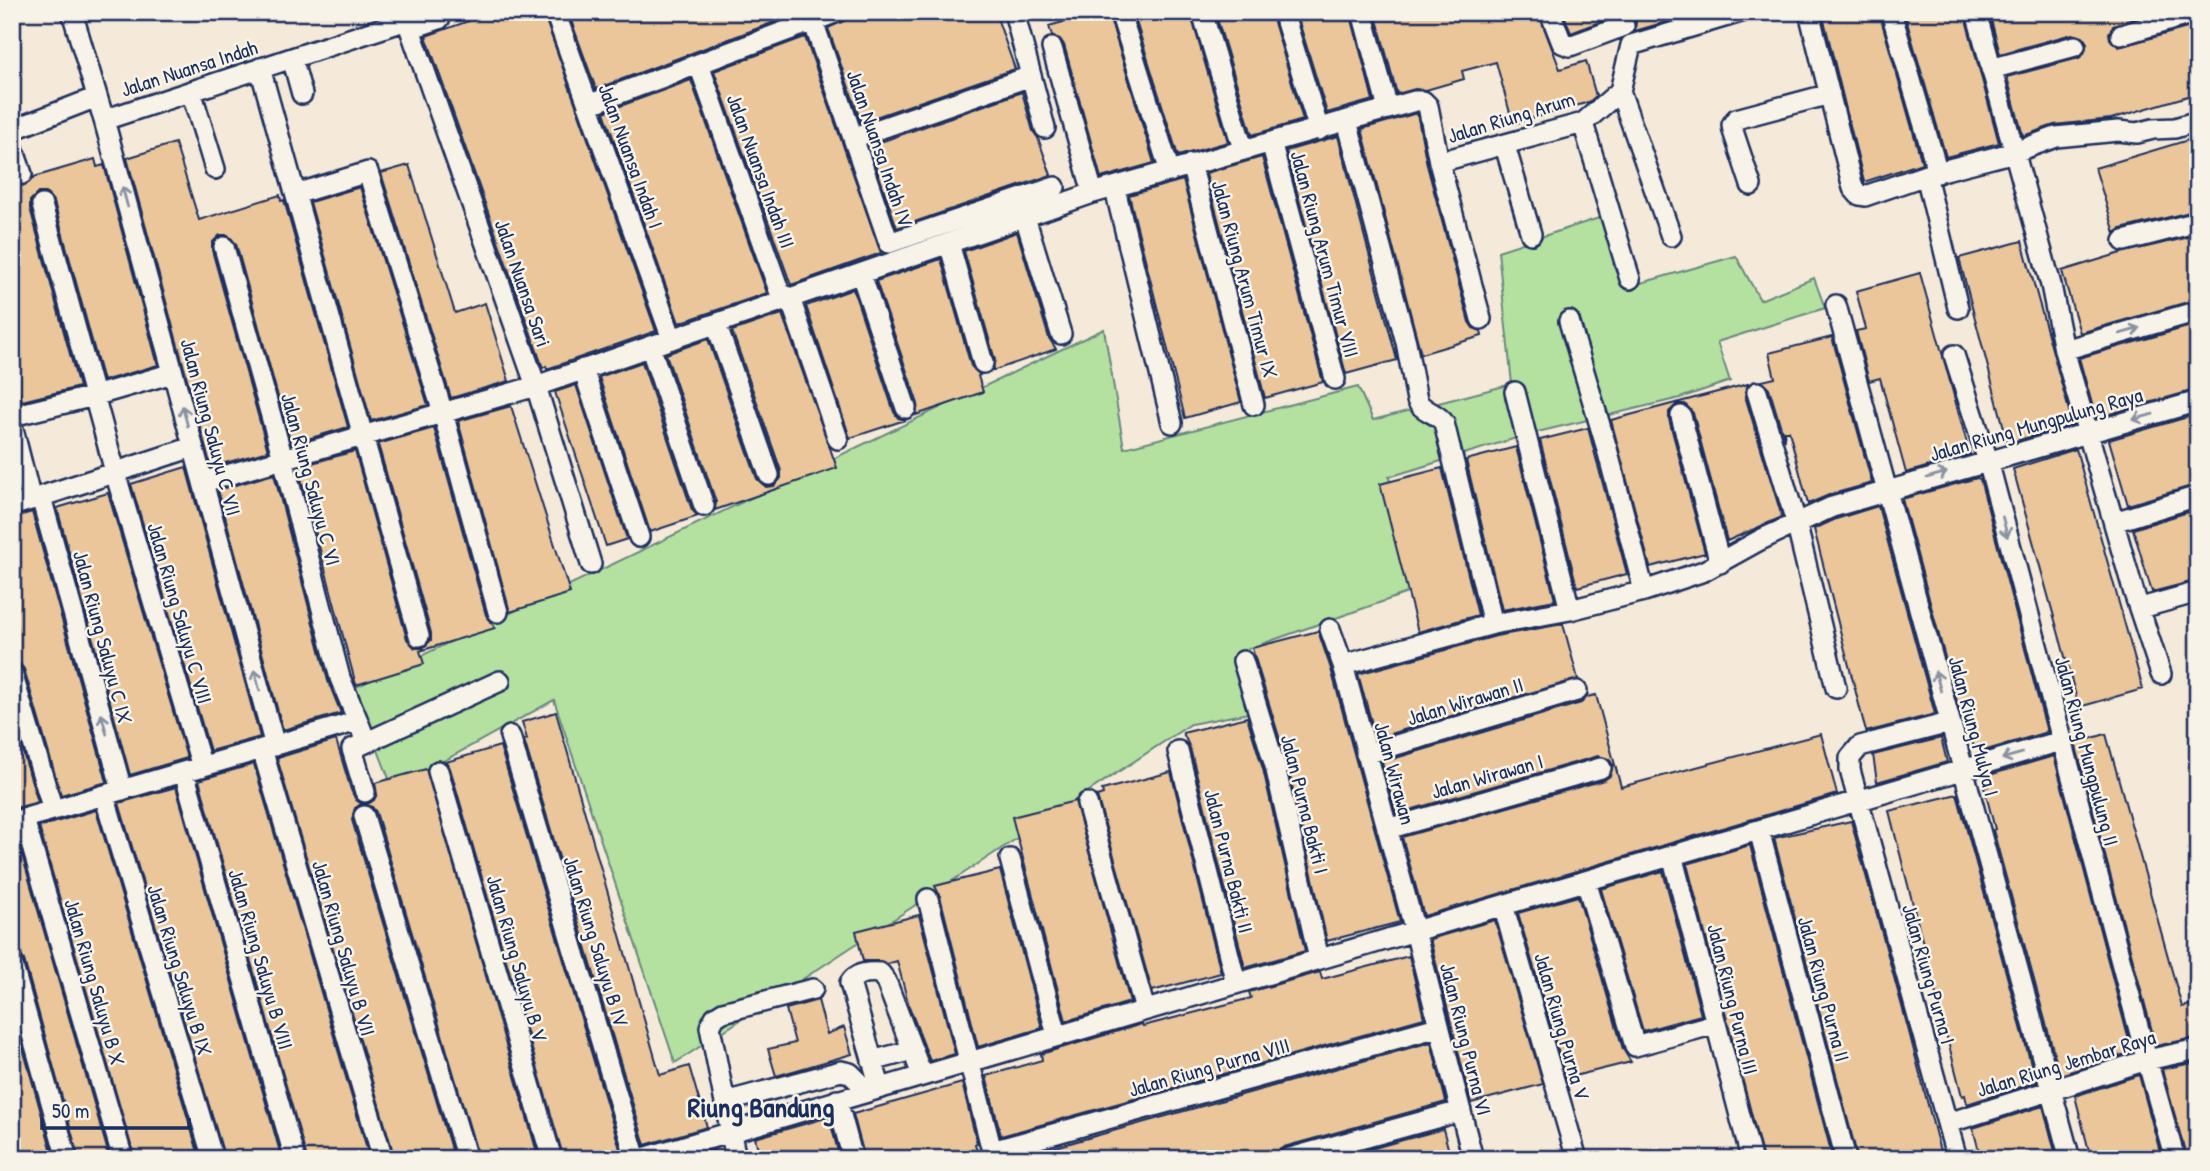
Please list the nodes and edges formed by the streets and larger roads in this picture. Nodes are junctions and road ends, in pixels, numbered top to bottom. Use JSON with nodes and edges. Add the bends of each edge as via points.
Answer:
{"nodes":[{"id":1,"x":72,"y":12,"type":"edge"},
{"id":2,"x":444,"y":12,"type":"edge"},
{"id":3,"x":555,"y":12,"type":"edge"},
{"id":4,"x":838,"y":12,"type":"edge"},
{"id":5,"x":1014,"y":12,"type":"edge"},
{"id":6,"x":1120,"y":12,"type":"edge"},
{"id":7,"x":1202,"y":12,"type":"edge"},
{"id":8,"x":1283,"y":12,"type":"edge"},
{"id":9,"x":1362,"y":12,"type":"edge"},
{"id":10,"x":1550,"y":12,"type":"edge"},
{"id":11,"x":1741,"y":12,"type":"edge"},
{"id":12,"x":1809,"y":12,"type":"edge"},
{"id":13,"x":1891,"y":12,"type":"edge"},
{"id":14,"x":1976,"y":12,"type":"edge"},
{"id":15,"x":2198,"y":12,"type":"edge"},
{"id":16,"x":411,"y":17,"type":"edge"},
{"id":17,"x":813,"y":21,"type":"junction"},
{"id":18,"x":1675,"y":22,"type":"edge"},
{"id":19,"x":1625,"y":28,"type":"edge"},
{"id":20,"x":2121,"y":35,"type":"dead end"},
{"id":21,"x":2075,"y":46,"type":"dead end"},
{"id":22,"x":1052,"y":48,"type":"dead end"},
{"id":23,"x":292,"y":58,"type":"junction"},
{"id":24,"x":699,"y":65,"type":"junction"},
{"id":25,"x":260,"y":68,"type":"junction"},
{"id":26,"x":1991,"y":69,"type":"junction"},
{"id":27,"x":1031,"y":76,"type":"junction"},
{"id":28,"x":1620,"y":90,"type":"junction"},
{"id":29,"x":191,"y":91,"type":"junction"},
{"id":30,"x":302,"y":94,"type":"dead end"},
{"id":31,"x":1830,"y":94,"type":"junction"},
{"id":32,"x":97,"y":97,"type":"junction"},
{"id":33,"x":588,"y":105,"type":"junction"},
{"id":34,"x":1388,"y":109,"type":"junction"},
{"id":35,"x":104,"y":120,"type":"junction"},
{"id":36,"x":1348,"y":121,"type":"junction"},
{"id":37,"x":2198,"y":121,"type":"edge"},
{"id":38,"x":1583,"y":123,"type":"junction"},
{"id":39,"x":1045,"y":128,"type":"dead end"},
{"id":40,"x":12,"y":130,"type":"edge"},
{"id":41,"x":1319,"y":130,"type":"junction"},
{"id":42,"x":853,"y":138,"type":"junction"},
{"id":43,"x":1271,"y":142,"type":"junction"},
{"id":44,"x":12,"y":145,"type":"edge"},
{"id":45,"x":1505,"y":146,"type":"junction"},
{"id":46,"x":1244,"y":149,"type":"junction"},
{"id":47,"x":2015,"y":152,"type":"junction"},
{"id":48,"x":1439,"y":162,"type":"junction"},
{"id":49,"x":1191,"y":164,"type":"junction"},
{"id":50,"x":215,"y":169,"type":"dead end"},
{"id":51,"x":1170,"y":172,"type":"junction"},
{"id":52,"x":22,"y":174,"type":"dead end"},
{"id":53,"x":1932,"y":174,"type":"junction"},
{"id":54,"x":314,"y":180,"type":"dead end"},
{"id":55,"x":1751,"y":185,"type":"dead end"},
{"id":56,"x":1055,"y":187,"type":"dead end"},
{"id":57,"x":1115,"y":189,"type":"junction"},
{"id":58,"x":294,"y":190,"type":"junction"},
{"id":59,"x":1093,"y":193,"type":"junction"},
{"id":60,"x":42,"y":205,"type":"dead end"},
{"id":61,"x":1024,"y":217,"type":"junction"},
{"id":62,"x":2198,"y":222,"type":"edge"},
{"id":63,"x":1531,"y":234,"type":"dead end"},
{"id":64,"x":1671,"y":236,"type":"dead end"},
{"id":65,"x":2124,"y":241,"type":"dead end"},
{"id":66,"x":949,"y":243,"type":"junction"},
{"id":67,"x":224,"y":247,"type":"dead end"},
{"id":68,"x":861,"y":274,"type":"junction"},
{"id":69,"x":1630,"y":279,"type":"dead end"},
{"id":70,"x":785,"y":296,"type":"junction"},
{"id":71,"x":1836,"y":305,"type":"dead end"},
{"id":72,"x":1958,"y":308,"type":"dead end"},
{"id":73,"x":2198,"y":311,"type":"edge"},
{"id":74,"x":1480,"y":318,"type":"dead end"},
{"id":75,"x":1569,"y":321,"type":"dead end"},
{"id":76,"x":716,"y":324,"type":"junction"},
{"id":77,"x":1061,"y":334,"type":"dead end"},
{"id":78,"x":673,"y":339,"type":"junction"},
{"id":79,"x":650,"y":346,"type":"junction"},
{"id":80,"x":2064,"y":350,"type":"junction"},
{"id":81,"x":1954,"y":355,"type":"dead end"},
{"id":82,"x":983,"y":363,"type":"dead end"},
{"id":83,"x":583,"y":369,"type":"junction"},
{"id":84,"x":173,"y":373,"type":"junction"},
{"id":85,"x":1335,"y":379,"type":"dead end"},
{"id":86,"x":536,"y":386,"type":"junction"},
{"id":87,"x":1515,"y":392,"type":"dead end"},
{"id":88,"x":1757,"y":392,"type":"dead end"},
{"id":89,"x":94,"y":396,"type":"junction"},
{"id":90,"x":2198,"y":401,"type":"edge"},
{"id":91,"x":1254,"y":405,"type":"dead end"},
{"id":92,"x":906,"y":408,"type":"dead end"},
{"id":93,"x":443,"y":413,"type":"junction"},
{"id":94,"x":12,"y":416,"type":"edge"},
{"id":95,"x":1681,"y":416,"type":"dead end"},
{"id":96,"x":1172,"y":422,"type":"dead end"},
{"id":97,"x":12,"y":425,"type":"edge"},
{"id":98,"x":2088,"y":433,"type":"junction"},
{"id":99,"x":362,"y":436,"type":"junction"},
{"id":100,"x":838,"y":439,"type":"dead end"},
{"id":101,"x":193,"y":447,"type":"junction"},
{"id":102,"x":283,"y":460,"type":"junction"},
{"id":103,"x":1988,"y":461,"type":"junction"},
{"id":104,"x":115,"y":472,"type":"junction"},
{"id":105,"x":769,"y":475,"type":"dead end"},
{"id":106,"x":203,"y":482,"type":"junction"},
{"id":107,"x":1886,"y":490,"type":"junction"},
{"id":108,"x":2198,"y":496,"type":"edge"},
{"id":109,"x":36,"y":498,"type":"junction"},
{"id":110,"x":12,"y":506,"type":"edge"},
{"id":111,"x":704,"y":506,"type":"dead end"},
{"id":112,"x":1796,"y":522,"type":"junction"},
{"id":113,"x":2114,"y":522,"type":"junction"},
{"id":114,"x":639,"y":537,"type":"dead end"},
{"id":115,"x":1720,"y":563,"type":"junction"},
{"id":116,"x":591,"y":564,"type":"dead end"},
{"id":117,"x":1644,"y":591,"type":"junction"},
{"id":118,"x":2198,"y":592,"type":"edge"},
{"id":119,"x":2141,"y":608,"type":"junction"},
{"id":120,"x":1570,"y":610,"type":"junction"},
{"id":121,"x":498,"y":612,"type":"dead end"},
{"id":122,"x":1493,"y":624,"type":"junction"},
{"id":123,"x":1330,"y":628,"type":"dead end"},
{"id":124,"x":419,"y":636,"type":"dead end"},
{"id":125,"x":1243,"y":661,"type":"dead end"},
{"id":126,"x":1343,"y":665,"type":"junction"},
{"id":127,"x":12,"y":673,"type":"edge"},
{"id":128,"x":2161,"y":674,"type":"dead end"},
{"id":129,"x":500,"y":681,"type":"dead end"},
{"id":130,"x":1836,"y":688,"type":"dead end"},
{"id":131,"x":1577,"y":691,"type":"dead end"},
{"id":132,"x":358,"y":721,"type":"junction"},
{"id":133,"x":1949,"y":723,"type":"junction"},
{"id":134,"x":510,"y":736,"type":"dead end"},
{"id":135,"x":2062,"y":741,"type":"junction"},
{"id":136,"x":366,"y":742,"type":"junction"},
{"id":137,"x":268,"y":747,"type":"junction"},
{"id":138,"x":1178,"y":751,"type":"dead end"},
{"id":139,"x":1366,"y":754,"type":"junction"},
{"id":140,"x":1601,"y":768,"type":"dead end"},
{"id":141,"x":193,"y":770,"type":"junction"},
{"id":142,"x":1962,"y":770,"type":"junction"},
{"id":143,"x":438,"y":771,"type":"dead end"},
{"id":144,"x":365,"y":792,"type":"dead end"},
{"id":145,"x":113,"y":793,"type":"junction"},
{"id":146,"x":1857,"y":801,"type":"junction"},
{"id":147,"x":1087,"y":803,"type":"dead end"},
{"id":148,"x":53,"y":810,"type":"junction"},
{"id":149,"x":364,"y":816,"type":"dead end"},
{"id":150,"x":18,"y":820,"type":"edge"},
{"id":151,"x":1387,"y":829,"type":"junction"},
{"id":152,"x":1759,"y":830,"type":"junction"},
{"id":153,"x":1672,"y":855,"type":"junction"},
{"id":154,"x":1010,"y":859,"type":"dead end"},
{"id":155,"x":1586,"y":881,"type":"junction"},
{"id":156,"x":928,"y":899,"type":"dead end"},
{"id":157,"x":1503,"y":905,"type":"junction"},
{"id":158,"x":1415,"y":931,"type":"junction"},
{"id":159,"x":1318,"y":959,"type":"junction"},
{"id":160,"x":12,"y":963,"type":"edge"},
{"id":161,"x":1236,"y":983,"type":"junction"},
{"id":162,"x":813,"y":989,"type":"dead end"},
{"id":163,"x":1145,"y":1010,"type":"junction"},
{"id":164,"x":1715,"y":1024,"type":"junction"},
{"id":165,"x":1438,"y":1027,"type":"junction"},
{"id":166,"x":1057,"y":1035,"type":"junction"},
{"id":167,"x":2198,"y":1049,"type":"edge"},
{"id":168,"x":913,"y":1050,"type":"junction"},
{"id":169,"x":2147,"y":1060,"type":"junction"},
{"id":170,"x":873,"y":1061,"type":"junction"},
{"id":171,"x":969,"y":1061,"type":"junction"},
{"id":172,"x":922,"y":1075,"type":"junction"},
{"id":173,"x":874,"y":1089,"type":"junction"},
{"id":174,"x":2051,"y":1090,"type":"junction"},
{"id":175,"x":837,"y":1100,"type":"junction"},
{"id":176,"x":725,"y":1102,"type":"junction"},
{"id":177,"x":1461,"y":1111,"type":"junction"},
{"id":178,"x":1948,"y":1123,"type":"junction"},
{"id":179,"x":730,"y":1132,"type":"junction"},
{"id":180,"x":1750,"y":1154,"type":"dead end"},
{"id":181,"x":993,"y":1155,"type":"edge"},
{"id":182,"x":67,"y":1159,"type":"edge"},
{"id":183,"x":123,"y":1159,"type":"edge"},
{"id":184,"x":213,"y":1159,"type":"edge"},
{"id":185,"x":295,"y":1159,"type":"edge"},
{"id":186,"x":383,"y":1159,"type":"edge"},
{"id":187,"x":467,"y":1159,"type":"edge"},
{"id":188,"x":552,"y":1159,"type":"edge"},
{"id":189,"x":638,"y":1159,"type":"edge"},
{"id":190,"x":736,"y":1159,"type":"edge"},
{"id":191,"x":853,"y":1159,"type":"edge"},
{"id":192,"x":1287,"y":1159,"type":"edge"},
{"id":193,"x":1474,"y":1159,"type":"edge"},
{"id":194,"x":1577,"y":1159,"type":"edge"},
{"id":195,"x":1846,"y":1159,"type":"edge"},
{"id":196,"x":1957,"y":1159,"type":"edge"},
{"id":197,"x":2070,"y":1159,"type":"edge"},
{"id":198,"x":2175,"y":1159,"type":"edge"}],
"edges":[{"from":1,"to":32,"type":"street","name":"Jalan Riung Saluyu C VII"},
{"from":2,"to":16,"type":"street","name":"Jalan Nuansa Indah","via":[[439,19]]},
{"from":3,"to":33,"type":"street","name":"Jalan Nuansa Indah I"},
{"from":4,"to":17,"type":"street"},
{"from":5,"to":27,"type":"street"},
{"from":6,"to":51,"type":"street"},
{"from":7,"to":46,"type":"street"},
{"from":8,"to":41,"type":"street"},
{"from":9,"to":34,"type":"street"},
{"from":10,"to":19,"type":"street","via":[[1562,43],[1570,46]]},
{"from":11,"to":18,"type":"street"},
{"from":12,"to":31,"type":"street"},
{"from":13,"to":53,"type":"street"},
{"from":14,"to":26,"type":"street"},
{"from":15,"to":20,"type":"street"},
{"from":16,"to":23,"type":"street","name":"Jalan Nuansa Indah"},
{"from":16,"to":86,"type":"street","name":"Jalan Nuansa Sari"},
{"from":17,"to":24,"type":"street"},
{"from":17,"to":42,"type":"street","name":"Jalan Nuansa Indah IV"},
{"from":18,"to":19,"type":"street"},
{"from":19,"to":28,"type":"street"},
{"from":21,"to":26,"type":"street"},
{"from":22,"to":59,"type":"street"},
{"from":23,"to":25,"type":"street","name":"Jalan Nuansa Indah"},
{"from":23,"to":30,"type":"street"},
{"from":24,"to":33,"type":"street"},
{"from":24,"to":70,"type":"street","name":"Jalan Nuansa Indah III"},
{"from":25,"to":29,"type":"street","name":"Jalan Nuansa Indah"},
{"from":25,"to":58,"type":"street"},
{"from":26,"to":47,"type":"street"},
{"from":27,"to":39,"type":"street"},
{"from":27,"to":42,"type":"street"},
{"from":28,"to":38,"type":"street","name":"Jalan Riung Arum"},
{"from":28,"to":64,"type":"street"},
{"from":29,"to":35,"type":"street","name":"Jalan Nuansa Indah"},
{"from":29,"to":50,"type":"street"},
{"from":31,"to":53,"type":"street","via":[[1853,188],[1859,195]]},
{"from":31,"to":55,"type":"street","via":[[1736,119],[1733,131]]},
{"from":32,"to":35,"type":"street","name":"Jalan Riung Saluyu C VII"},
{"from":32,"to":40,"type":"street"},
{"from":33,"to":78,"type":"street","name":"Jalan Nuansa Indah I"},
{"from":34,"to":36,"type":"street","name":"Jalan Riung Arum"},
{"from":34,"to":48,"type":"street","name":"Jalan Riung Arum","via":[[1415,101],[1428,106]]},
{"from":84,"to":35,"type":"street","name":"Jalan Riung Saluyu C VII","one_way":true},
{"from":36,"to":41,"type":"street","name":"Jalan Riung Arum"},
{"from":36,"to":122,"type":"street","via":[[1417,400],[1444,423]]},
{"from":37,"to":47,"type":"street","via":[[2137,133],[2056,137]]},
{"from":38,"to":45,"type":"street","name":"Jalan Riung Arum"},
{"from":38,"to":69,"type":"street"},
{"from":41,"to":43,"type":"street","name":"Jalan Riung Arum"},
{"from":42,"to":56,"type":"street","name":"Jalan Nuansa Indah IV","via":[[889,243]]},
{"from":43,"to":46,"type":"street","name":"Jalan Riung Arum"},
{"from":43,"to":85,"type":"street","name":"Jalan Riung Arum Timur VIII"},
{"from":44,"to":52,"type":"street"},
{"from":45,"to":48,"type":"street","name":"Jalan Riung Arum"},
{"from":45,"to":63,"type":"street"},
{"from":46,"to":49,"type":"street","name":"Jalan Riung Arum"},
{"from":47,"to":53,"type":"street"},
{"from":47,"to":80,"type":"street"},
{"from":48,"to":74,"type":"street"},
{"from":49,"to":51,"type":"street","name":"Jalan Riung Arum"},
{"from":49,"to":91,"type":"street","name":"Jalan Riung Arum Timur IX"},
{"from":51,"to":57,"type":"street","name":"Jalan Riung Arum"},
{"from":53,"to":72,"type":"street"},
{"from":54,"to":58,"type":"street"},
{"from":57,"to":59,"type":"street","name":"Jalan Riung Arum"},
{"from":57,"to":96,"type":"street"},
{"from":58,"to":93,"type":"street","via":[[368,172]]},
{"from":58,"to":99,"type":"street"},
{"from":59,"to":61,"type":"street","name":"Jalan Riung Arum"},
{"from":60,"to":89,"type":"street"},
{"from":61,"to":66,"type":"street","name":"Jalan Riung Arum"},
{"from":61,"to":77,"type":"street"},
{"from":62,"to":65,"type":"street"},
{"from":66,"to":68,"type":"street","name":"Jalan Riung Arum"},
{"from":66,"to":82,"type":"street"},
{"from":67,"to":102,"type":"street","name":"Jalan Riung Saluyu C VI"},
{"from":68,"to":70,"type":"street","name":"Jalan Riung Arum"},
{"from":68,"to":92,"type":"street"},
{"from":70,"to":76,"type":"street","name":"Jalan Riung Arum"},
{"from":70,"to":100,"type":"street","name":"Jalan Nuansa Indah III"},
{"from":71,"to":107,"type":"street","name":"Jalan Riung Mulya I"},
{"from":80,"to":73,"type":"street","one_way":true},
{"from":75,"to":117,"type":"street"},
{"from":76,"to":78,"type":"street","name":"Jalan Riung Arum"},
{"from":76,"to":105,"type":"street"},
{"from":78,"to":79,"type":"street","name":"Jalan Riung Arum"},
{"from":79,"to":83,"type":"street","name":"Jalan Riung Arum"},
{"from":79,"to":111,"type":"street"},
{"from":80,"to":98,"type":"street"},
{"from":81,"to":103,"type":"street","name":"Jalan Riung Mungpulung II"},
{"from":83,"to":86,"type":"street","name":"Jalan Riung Arum"},
{"from":83,"to":114,"type":"street"},
{"from":84,"to":89,"type":"street"},
{"from":101,"to":84,"type":"street","name":"Jalan Riung Saluyu C VII","one_way":true},
{"from":86,"to":93,"type":"street","name":"Jalan Riung Arum"},
{"from":86,"to":116,"type":"street","name":"Jalan Nuansa Sari"},
{"from":87,"to":120,"type":"street"},
{"from":88,"to":112,"type":"street"},
{"from":89,"to":94,"type":"street"},
{"from":89,"to":104,"type":"street","name":"Jalan Riung Saluyu C VIII"},
{"from":90,"to":98,"type":"street","name":"Jalan Riung Mungpulung Raya","one_way":true},
{"from":93,"to":99,"type":"street","name":"Jalan Riung Arum"},
{"from":93,"to":121,"type":"street"},
{"from":95,"to":115,"type":"street"},
{"from":97,"to":109,"type":"street","name":"Jalan Riung Saluyu C IX"},
{"from":98,"to":103,"type":"street","name":"Jalan Riung Mungpulung Raya"},
{"from":98,"to":113,"type":"street"},
{"from":99,"to":102,"type":"street","name":"Jalan Riung Arum"},
{"from":99,"to":124,"type":"street"},
{"from":101,"to":104,"type":"street"},
{"from":101,"to":106,"type":"street","name":"Jalan Riung Saluyu C VII"},
{"from":102,"to":106,"type":"street","name":"Jalan Riung Arum"},
{"from":102,"to":132,"type":"street","name":"Jalan Riung Saluyu C VI","via":[[340,678]]},
{"from":107,"to":103,"type":"street","name":"Jalan Riung Mungpulung Raya","one_way":true},
{"from":103,"to":135,"type":"street","name":"Jalan Riung Mungpulung II","one_way":true},
{"from":104,"to":109,"type":"street"},
{"from":104,"to":141,"type":"street","name":"Jalan Riung Saluyu C VIII"},
{"from":137,"to":106,"type":"street","name":"Jalan Riung Saluyu C VII","one_way":true},
{"from":107,"to":112,"type":"street","name":"Jalan Riung Mungpulung Raya"},
{"from":133,"to":107,"type":"street","name":"Jalan Riung Mulya I","one_way":true},
{"from":108,"to":113,"type":"street"},
{"from":109,"to":110,"type":"street"},
{"from":145,"to":109,"type":"street","name":"Jalan Riung Saluyu C IX","one_way":true},
{"from":112,"to":115,"type":"street","name":"Jalan Riung Mungpulung Raya"},
{"from":112,"to":130,"type":"street"},
{"from":113,"to":119,"type":"street"},
{"from":115,"to":117,"type":"street","name":"Jalan Riung Mungpulung Raya"},
{"from":117,"to":120,"type":"street","name":"Jalan Riung Mungpulung Raya"},
{"from":118,"to":119,"type":"street"},
{"from":119,"to":128,"type":"street"},
{"from":120,"to":122,"type":"street","name":"Jalan Riung Mungpulung Raya"},
{"from":122,"to":126,"type":"street","name":"Jalan Riung Mungpulung Raya"},
{"from":123,"to":126,"type":"street","name":"Jalan Wirawan"},
{"from":125,"to":159,"type":"street","name":"Jalan Purna Bakti I","via":[[1275,766]]},
{"from":126,"to":139,"type":"street","name":"Jalan Wirawan"},
{"from":127,"to":148,"type":"street"},
{"from":129,"to":136,"type":"street"},
{"from":131,"to":139,"type":"street","name":"Jalan Wirawan II"},
{"from":132,"to":136,"type":"street","name":"Jalan Riung Saluyu C VI"},
{"from":132,"to":137,"type":"street"},
{"from":133,"to":142,"type":"street","name":"Jalan Riung Mulya I"},
{"from":133,"to":146,"type":"street","name":"Jalan Riung Purna I","via":[[1860,746],[1850,758]]},
{"from":134,"to":189,"type":"street","name":"Jalan Riung Saluyu B IV"},
{"from":135,"to":142,"type":"street","one_way":true},
{"from":135,"to":169,"type":"street","name":"Jalan Riung Mungpulung II"},
{"from":136,"to":144,"type":"street","via":[[352,749]]},
{"from":137,"to":141,"type":"street"},
{"from":137,"to":186,"type":"street","name":"Jalan Riung Saluyu B VII"},
{"from":138,"to":161,"type":"street","name":"Jalan Purna Bakti II"},
{"from":139,"to":151,"type":"street","name":"Jalan Wirawan"},
{"from":140,"to":151,"type":"street","name":"Jalan Wirawan I"},
{"from":141,"to":145,"type":"street"},
{"from":141,"to":185,"type":"street","name":"Jalan Riung Saluyu B VIII"},
{"from":142,"to":146,"type":"street"},
{"from":142,"to":174,"type":"street","name":"Jalan Riung Mulya I"},
{"from":143,"to":188,"type":"street","name":"Jalan Riung Saluyu B V"},
{"from":145,"to":148,"type":"street"},
{"from":145,"to":184,"type":"street","name":"Jalan Riung Saluyu B IX"},
{"from":146,"to":152,"type":"street"},
{"from":146,"to":178,"type":"street","name":"Jalan Riung Purna I"},
{"from":147,"to":163,"type":"street"},
{"from":148,"to":150,"type":"street"},
{"from":149,"to":187,"type":"street"},
{"from":150,"to":183,"type":"street","name":"Jalan Riung Saluyu B X"},
{"from":151,"to":158,"type":"street","name":"Jalan Wirawan"},
{"from":152,"to":153,"type":"street"},
{"from":152,"to":195,"type":"street","name":"Jalan Riung Purna II"},
{"from":153,"to":155,"type":"street"},
{"from":153,"to":164,"type":"street","name":"Jalan Riung Purna III"},
{"from":154,"to":166,"type":"street"},
{"from":155,"to":157,"type":"street"},
{"from":155,"to":164,"type":"street","via":[[1635,1046]]},
{"from":156,"to":171,"type":"street"},
{"from":157,"to":158,"type":"street"},
{"from":157,"to":194,"type":"street","name":"Jalan Riung Purna V"},
{"from":158,"to":159,"type":"street"},
{"from":158,"to":165,"type":"street","name":"Jalan Riung Purna VI"},
{"from":159,"to":161,"type":"street"},
{"from":160,"to":182,"type":"street"},
{"from":161,"to":163,"type":"street"},
{"from":162,"to":176,"type":"street","via":[[715,1017],[710,1027]]},
{"from":163,"to":166,"type":"street"},
{"from":164,"to":180,"type":"street","name":"Jalan Riung Purna III"},
{"from":165,"to":177,"type":"street","name":"Jalan Riung Purna VI"},
{"from":165,"to":181,"type":"street","name":"Jalan Riung Purna VIII"},
{"from":166,"to":171,"type":"street"},
{"from":167,"to":169,"type":"street","name":"Jalan Riung Jembar Raya"},
{"from":168,"to":170,"type":"street"},
{"from":168,"to":170,"type":"street","via":[[886,981],[871,972],[855,976],[850,983]]},
{"from":168,"to":172,"type":"street"},
{"from":169,"to":174,"type":"street","name":"Jalan Riung Jembar Raya"},
{"from":169,"to":198,"type":"street","name":"Jalan Riung Mungpulung II"},
{"from":170,"to":173,"type":"street"},
{"from":171,"to":172,"type":"street"},
{"from":171,"to":181,"type":"street"},
{"from":172,"to":173,"type":"street"},
{"from":173,"to":175,"type":"street"},
{"from":173,"to":176,"type":"street","via":[[841,1071]]},
{"from":174,"to":178,"type":"street","name":"Jalan Riung Jembar Raya"},
{"from":174,"to":197,"type":"street","name":"Jalan Riung Mulya I"},
{"from":175,"to":179,"type":"street"},
{"from":175,"to":191,"type":"street"},
{"from":176,"to":179,"type":"street"},
{"from":177,"to":192,"type":"street"},
{"from":177,"to":193,"type":"street","name":"Jalan Riung Purna VI"},
{"from":178,"to":196,"type":"street","name":"Jalan Riung Purna I"},
{"from":179,"to":189,"type":"street"},
{"from":179,"to":190,"type":"street"}]}
